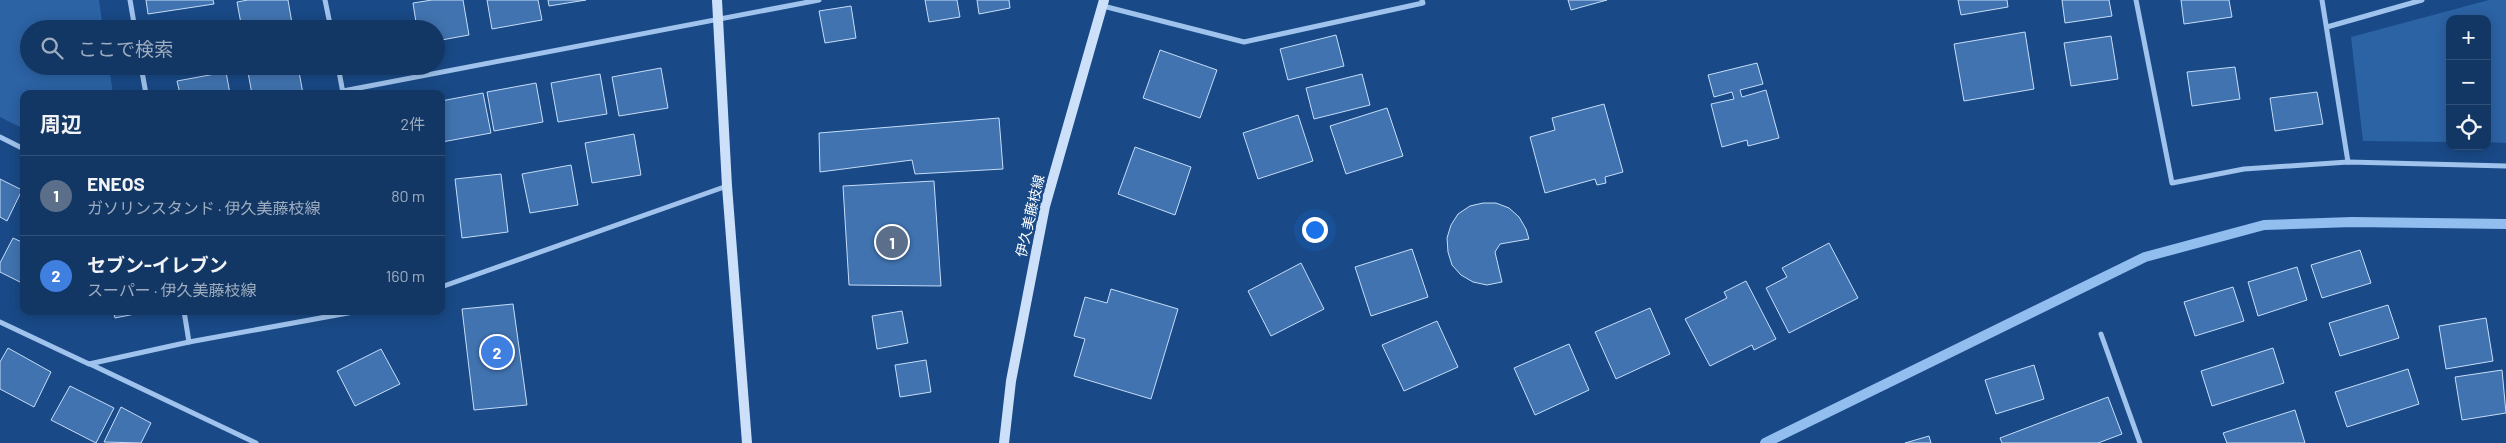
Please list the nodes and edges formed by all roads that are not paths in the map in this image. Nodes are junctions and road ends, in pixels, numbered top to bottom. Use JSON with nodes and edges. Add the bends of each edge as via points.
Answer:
{"nodes":[{"id":1,"x":130,"y":0,"type":"edge"},
{"id":2,"x":325,"y":0,"type":"edge"},
{"id":3,"x":717,"y":0,"type":"edge"},
{"id":4,"x":819,"y":0,"type":"edge"},
{"id":5,"x":1422,"y":0,"type":"edge"},
{"id":6,"x":2136,"y":0,"type":"edge"},
{"id":7,"x":2322,"y":0,"type":"edge"},
{"id":8,"x":2422,"y":0,"type":"edge"},
{"id":9,"x":1104,"y":3,"type":"edge"},
{"id":10,"x":133,"y":20,"type":"edge"},
{"id":11,"x":328,"y":20,"type":"edge"},
{"id":12,"x":718,"y":20,"type":"junction"},
{"id":13,"x":2327,"y":27,"type":"junction"},
{"id":14,"x":445,"y":72,"type":"edge"},
{"id":15,"x":143,"y":75,"type":"edge"},
{"id":16,"x":340,"y":75,"type":"edge"},
{"id":17,"x":432,"y":75,"type":"edge"},
{"id":18,"x":145,"y":90,"type":"edge"},
{"id":19,"x":343,"y":90,"type":"edge"},
{"id":20,"x":353,"y":90,"type":"edge"},
{"id":21,"x":0,"y":137,"type":"edge"},
{"id":22,"x":20,"y":147,"type":"edge"},
{"id":23,"x":2348,"y":162,"type":"junction"},
{"id":24,"x":2506,"y":166,"type":"edge"},
{"id":25,"x":727,"y":186,"type":"junction"},
{"id":26,"x":445,"y":286,"type":"edge"},
{"id":27,"x":185,"y":315,"type":"edge"},
{"id":28,"x":337,"y":315,"type":"edge"},
{"id":29,"x":0,"y":322,"type":"edge"},
{"id":30,"x":2101,"y":334,"type":"dead end"},
{"id":31,"x":190,"y":342,"type":"junction"},
{"id":32,"x":89,"y":364,"type":"junction"},
{"id":33,"x":256,"y":443,"type":"edge"},
{"id":34,"x":747,"y":443,"type":"edge"},
{"id":35,"x":1004,"y":443,"type":"edge"},
{"id":36,"x":2140,"y":443,"type":"edge"}],
"edges":[{"from":1,"to":10,"type":"street"},
{"from":2,"to":11,"type":"street"},
{"from":3,"to":12,"type":"main road"},
{"from":4,"to":12,"type":"street"},
{"from":5,"to":9,"type":"street","via":[[1423,3],[1244,42]]},
{"from":6,"to":23,"type":"street","via":[[2172,183],[2244,168]]},
{"from":7,"to":13,"type":"street"},
{"from":8,"to":13,"type":"street"},
{"from":9,"to":35,"type":"main road","name":"伊久美藤枝線","via":[[1044,206],[1011,381]]},
{"from":12,"to":14,"type":"street"},
{"from":12,"to":25,"type":"main road"},
{"from":13,"to":23,"type":"street"},
{"from":15,"to":18,"type":"street"},
{"from":16,"to":19,"type":"street"},
{"from":17,"to":20,"type":"street"},
{"from":21,"to":22,"type":"street"},
{"from":23,"to":24,"type":"street"},
{"from":25,"to":26,"type":"street"},
{"from":25,"to":34,"type":"main road"},
{"from":27,"to":31,"type":"street"},
{"from":28,"to":31,"type":"street"},
{"from":29,"to":32,"type":"street"},
{"from":30,"to":36,"type":"street"},
{"from":31,"to":32,"type":"street"},
{"from":32,"to":33,"type":"street"}]}
